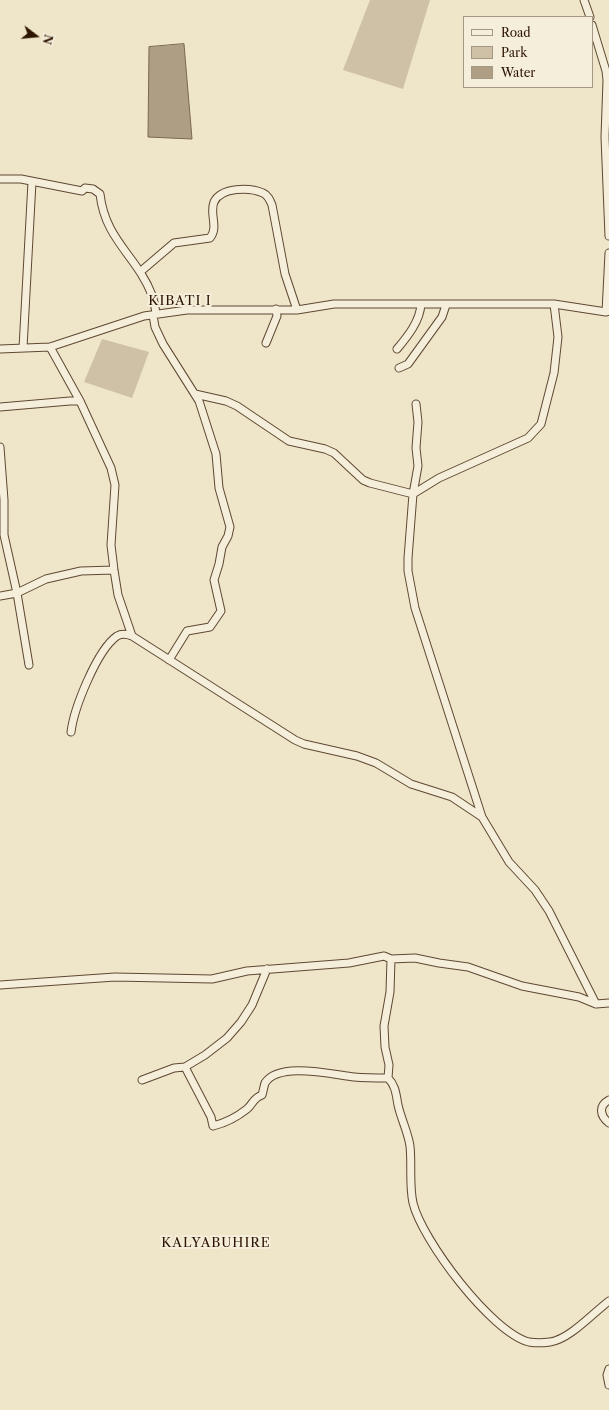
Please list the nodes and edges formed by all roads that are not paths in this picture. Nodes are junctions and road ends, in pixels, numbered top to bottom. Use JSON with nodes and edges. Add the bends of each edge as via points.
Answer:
{"nodes":[{"id":1,"x":584,"y":0,"type":"edge"},
{"id":2,"x":590,"y":16,"type":"edge"},
{"id":3,"x":593,"y":28,"type":"edge"},
{"id":4,"x":608,"y":74,"type":"edge"},
{"id":5,"x":0,"y":179,"type":"edge"},
{"id":6,"x":32,"y":182,"type":"junction"},
{"id":7,"x":609,"y":236,"type":"edge"},
{"id":8,"x":609,"y":253,"type":"edge"},
{"id":9,"x":140,"y":272,"type":"junction"},
{"id":10,"x":421,"y":304,"type":"junction"},
{"id":11,"x":554,"y":304,"type":"junction"},
{"id":12,"x":446,"y":305,"type":"junction"},
{"id":13,"x":276,"y":309,"type":"junction"},
{"id":14,"x":297,"y":310,"type":"junction"},
{"id":15,"x":608,"y":312,"type":"edge"},
{"id":16,"x":155,"y":314,"type":"junction"},
{"id":17,"x":266,"y":343,"type":"dead end"},
{"id":18,"x":50,"y":347,"type":"junction"},
{"id":19,"x":23,"y":348,"type":"junction"},
{"id":20,"x":0,"y":349,"type":"edge"},
{"id":21,"x":397,"y":349,"type":"dead end"},
{"id":22,"x":399,"y":368,"type":"dead end"},
{"id":23,"x":195,"y":394,"type":"junction"},
{"id":24,"x":80,"y":402,"type":"junction"},
{"id":25,"x":416,"y":404,"type":"dead end"},
{"id":26,"x":0,"y":407,"type":"edge"},
{"id":27,"x":0,"y":447,"type":"edge"},
{"id":28,"x":414,"y":494,"type":"junction"},
{"id":29,"x":114,"y":570,"type":"junction"},
{"id":30,"x":17,"y":593,"type":"junction"},
{"id":31,"x":0,"y":596,"type":"edge"},
{"id":32,"x":132,"y":636,"type":"junction"},
{"id":33,"x":169,"y":660,"type":"junction"},
{"id":34,"x":29,"y":665,"type":"dead end"},
{"id":35,"x":71,"y":732,"type":"dead end"},
{"id":36,"x":482,"y":817,"type":"junction"},
{"id":37,"x":391,"y":959,"type":"junction"},
{"id":38,"x":267,"y":969,"type":"junction"},
{"id":39,"x":0,"y":985,"type":"edge"},
{"id":40,"x":609,"y":1003,"type":"edge"},
{"id":41,"x":596,"y":1004,"type":"junction"},
{"id":42,"x":185,"y":1067,"type":"junction"},
{"id":43,"x":388,"y":1078,"type":"junction"},
{"id":44,"x":142,"y":1080,"type":"dead end"},
{"id":45,"x":609,"y":1100,"type":"edge"},
{"id":46,"x":609,"y":1123,"type":"edge"},
{"id":47,"x":609,"y":1301,"type":"edge"},
{"id":48,"x":609,"y":1369,"type":"edge"},
{"id":49,"x":609,"y":1385,"type":"edge"}],
"edges":[{"from":1,"to":2,"type":"street"},
{"from":3,"to":4,"type":"street"},
{"from":4,"to":7,"type":"street","via":[[605,137]]},
{"from":5,"to":6,"type":"street"},
{"from":6,"to":9,"type":"street","via":[[82,191],[85,188],[93,189],[100,194],[102,211],[110,229]]},
{"from":6,"to":19,"type":"street"},
{"from":8,"to":15,"type":"street"},
{"from":9,"to":14,"type":"street","via":[[174,243],[210,238],[214,227],[212,210],[217,198],[225,192],[256,190],[264,193],[272,205],[285,274]]},
{"from":9,"to":16,"type":"street","via":[[152,295]]},
{"from":10,"to":12,"type":"street"},
{"from":10,"to":14,"type":"street","via":[[334,304]]},
{"from":10,"to":21,"type":"street","via":[[418,319]]},
{"from":11,"to":12,"type":"street"},
{"from":11,"to":15,"type":"street"},
{"from":11,"to":28,"type":"street","via":[[558,352],[544,415],[535,432],[528,438],[439,478]]},
{"from":12,"to":22,"type":"street","via":[[442,317],[408,364]]},
{"from":13,"to":14,"type":"street"},
{"from":13,"to":16,"type":"street","via":[[217,309]]},
{"from":13,"to":17,"type":"street","via":[[277,316]]},
{"from":16,"to":18,"type":"street","via":[[127,320]]},
{"from":16,"to":23,"type":"street","via":[[155,327],[163,344]]},
{"from":18,"to":19,"type":"street"},
{"from":18,"to":24,"type":"street"},
{"from":19,"to":20,"type":"street"},
{"from":23,"to":28,"type":"street","via":[[237,406],[289,441],[334,453],[363,480]]},
{"from":23,"to":33,"type":"street","via":[[214,444],[219,488],[230,527],[214,580],[221,611],[210,627],[187,630]]},
{"from":24,"to":26,"type":"street","via":[[70,400]]},
{"from":24,"to":29,"type":"street","via":[[111,468],[115,485],[111,545]]},
{"from":25,"to":28,"type":"street","via":[[418,466]]},
{"from":27,"to":30,"type":"street","via":[[4,535]]},
{"from":28,"to":36,"type":"street","via":[[408,571],[415,608]]},
{"from":29,"to":30,"type":"street","via":[[81,571],[46,579]]},
{"from":29,"to":32,"type":"street","via":[[118,595]]},
{"from":30,"to":31,"type":"street"},
{"from":30,"to":34,"type":"street"},
{"from":32,"to":33,"type":"street"},
{"from":32,"to":35,"type":"street","via":[[118,636],[106,646],[89,675],[75,712]]},
{"from":33,"to":36,"type":"street","via":[[299,742],[376,763],[411,784],[452,797]]},
{"from":36,"to":41,"type":"street","via":[[509,862],[535,890],[549,910]]},
{"from":37,"to":38,"type":"street","via":[[384,956],[349,963]]},
{"from":37,"to":41,"type":"street","via":[[415,958],[468,967],[516,984],[579,997]]},
{"from":37,"to":43,"type":"street","via":[[390,992],[384,1026]]},
{"from":38,"to":39,"type":"street","via":[[212,979],[115,978]]},
{"from":38,"to":42,"type":"street","via":[[257,997],[241,1022],[218,1046]]},
{"from":40,"to":41,"type":"street"},
{"from":42,"to":43,"type":"street","via":[[211,1117],[213,1126],[226,1122],[248,1108],[255,1097],[262,1095],[265,1083],[275,1076],[288,1072],[309,1071]]},
{"from":42,"to":44,"type":"street","via":[[174,1068]]},
{"from":43,"to":47,"type":"street","via":[[394,1084],[410,1146],[416,1216],[436,1250],[471,1297],[514,1334],[528,1342],[539,1343],[552,1342],[562,1337]]},
{"from":45,"to":46,"type":"street","via":[[601,1112]]},
{"from":48,"to":49,"type":"street"}]}
